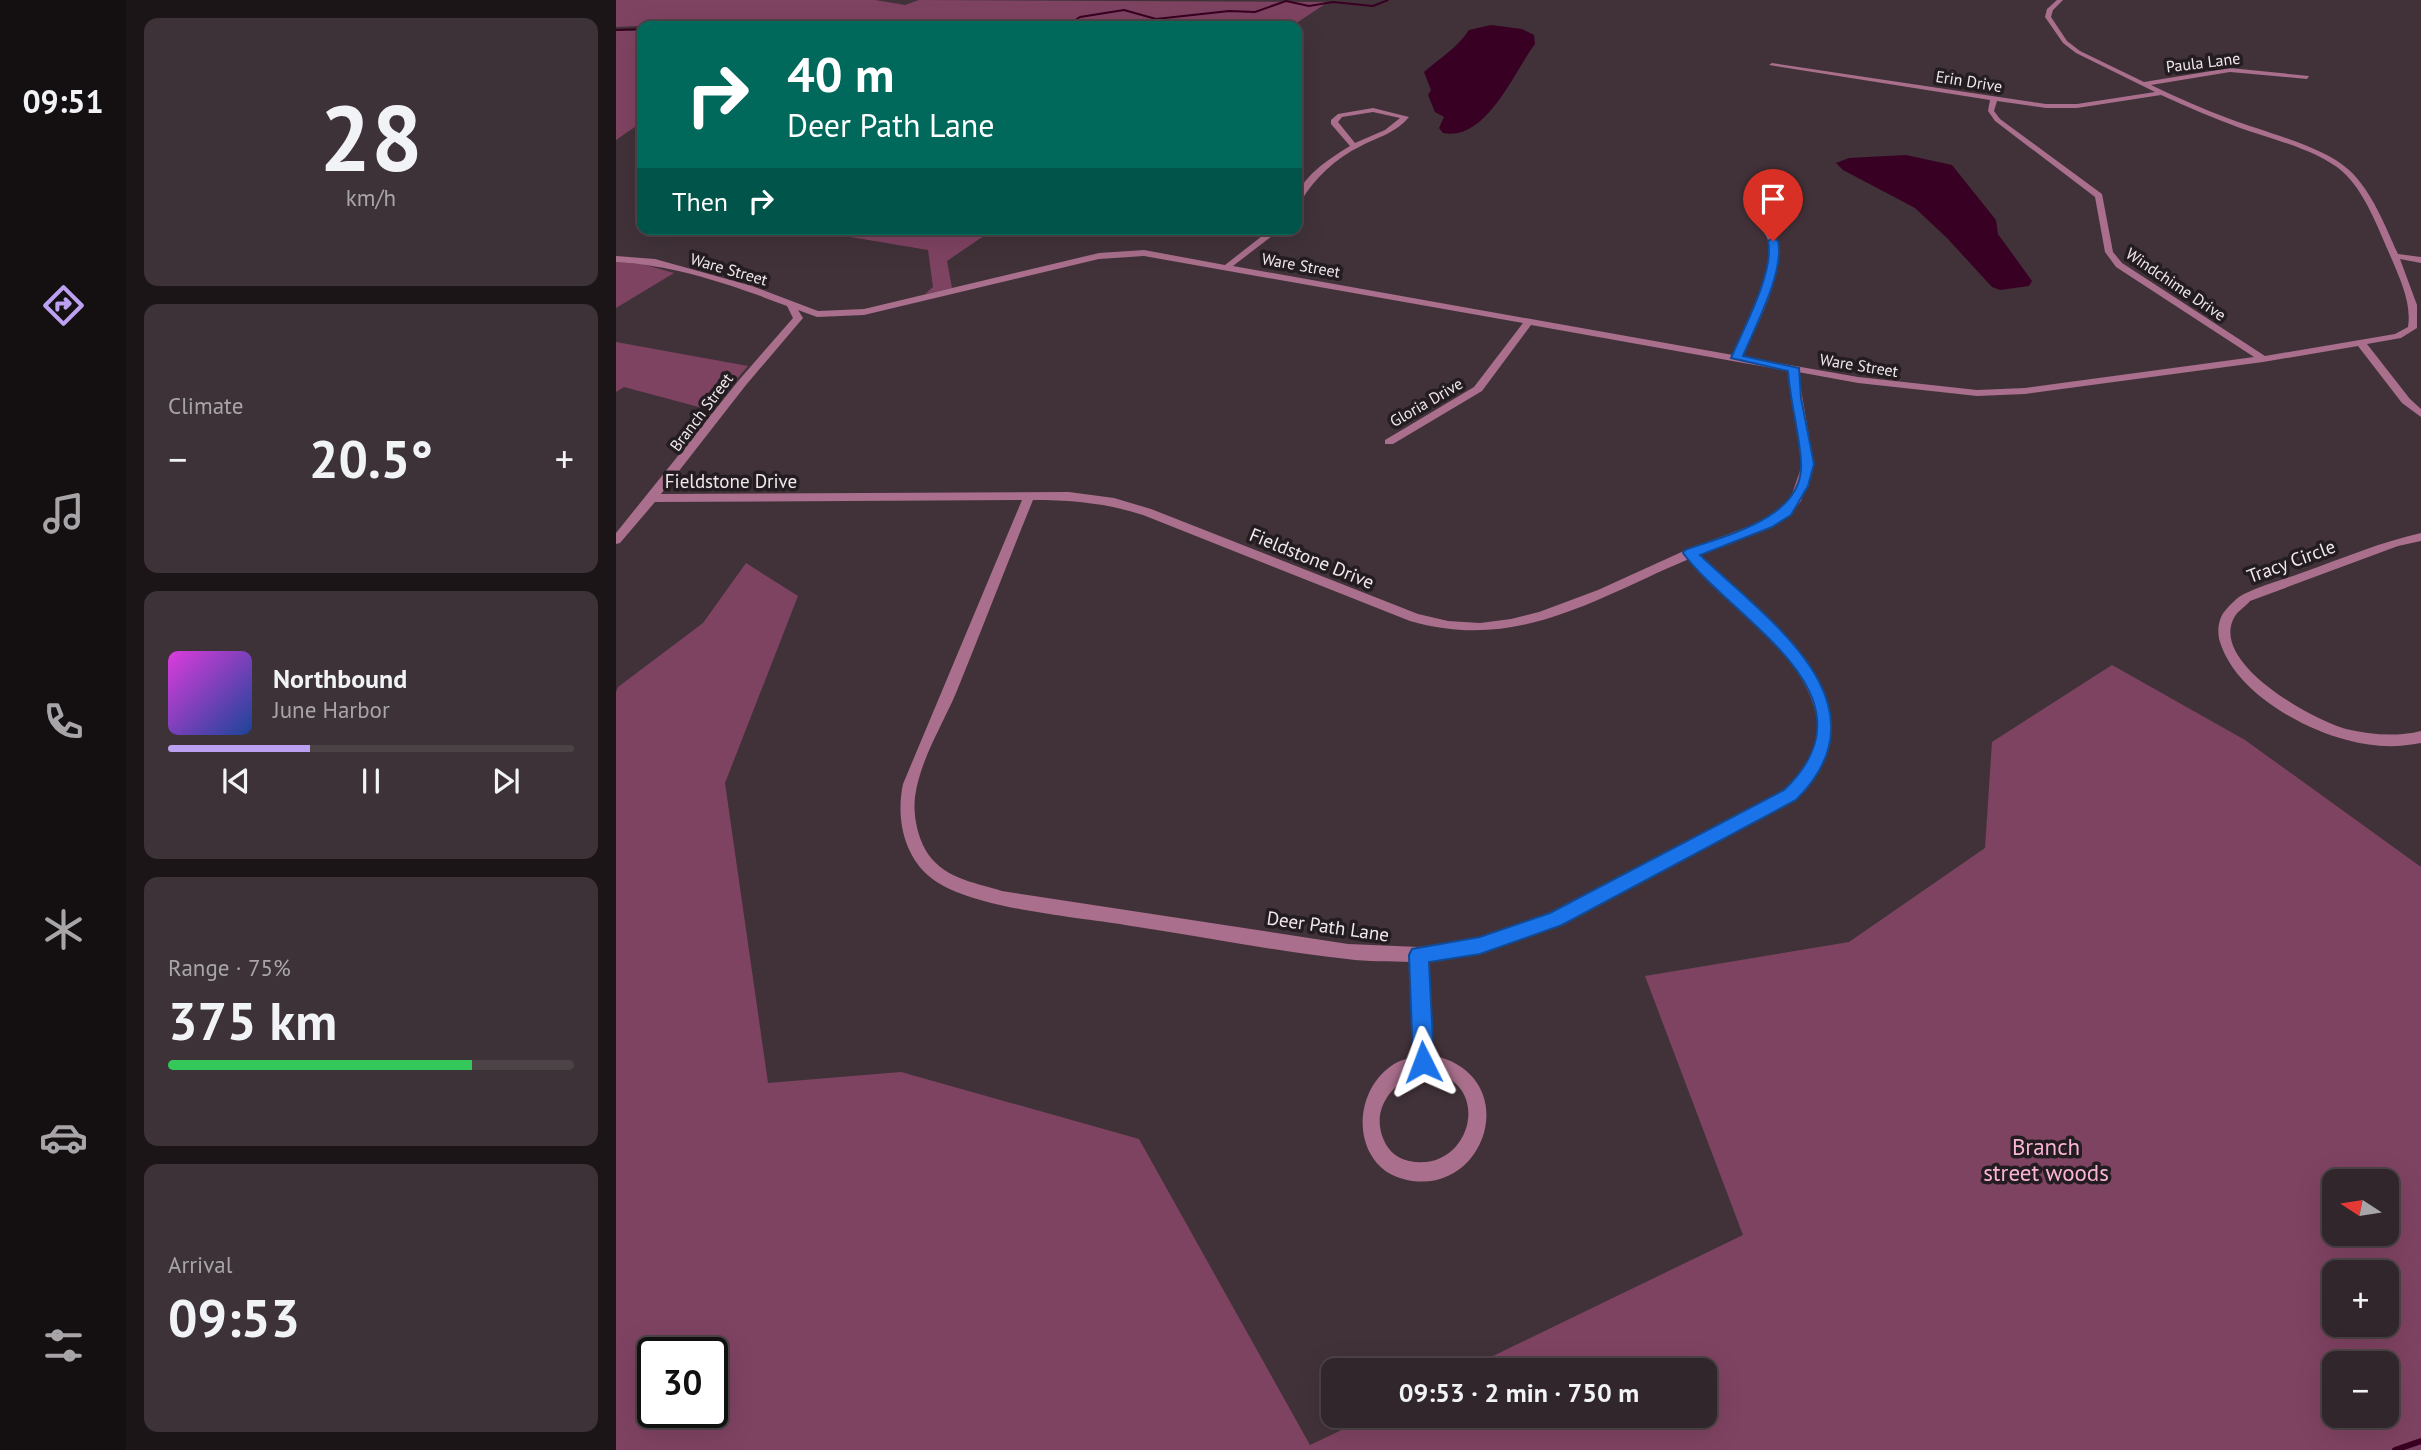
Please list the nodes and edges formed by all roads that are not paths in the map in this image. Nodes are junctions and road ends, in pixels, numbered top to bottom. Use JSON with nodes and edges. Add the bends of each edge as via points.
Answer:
{"nodes":[{"id":1,"x":2060,"y":0,"type":"edge"},
{"id":2,"x":1772,"y":65,"type":"dead end"},
{"id":3,"x":2307,"y":77,"type":"dead end"},
{"id":4,"x":2145,"y":84,"type":"junction"},
{"id":5,"x":2163,"y":93,"type":"junction"},
{"id":6,"x":1994,"y":99,"type":"junction"},
{"id":7,"x":1354,"y":146,"type":"junction"},
{"id":8,"x":1302,"y":190,"type":"edge"},
{"id":9,"x":1755,"y":219,"type":"dead end"},
{"id":10,"x":1270,"y":235,"type":"edge"},
{"id":11,"x":2395,"y":256,"type":"junction"},
{"id":12,"x":616,"y":259,"type":"edge"},
{"id":13,"x":2421,"y":260,"type":"edge"},
{"id":14,"x":1228,"y":266,"type":"junction"},
{"id":15,"x":791,"y":305,"type":"junction"},
{"id":16,"x":817,"y":314,"type":"junction"},
{"id":17,"x":1528,"y":321,"type":"junction"},
{"id":18,"x":785,"y":337,"type":"junction"},
{"id":19,"x":2361,"y":343,"type":"junction"},
{"id":20,"x":1737,"y":358,"type":"junction"},
{"id":21,"x":2263,"y":359,"type":"junction"},
{"id":22,"x":1793,"y":368,"type":"junction"},
{"id":23,"x":2421,"y":414,"type":"edge"},
{"id":24,"x":1389,"y":442,"type":"dead end"},
{"id":25,"x":1029,"y":496,"type":"junction"},
{"id":26,"x":655,"y":498,"type":"junction"},
{"id":27,"x":2421,"y":537,"type":"edge"},
{"id":28,"x":616,"y":540,"type":"edge"},
{"id":29,"x":1690,"y":553,"type":"junction"},
{"id":30,"x":2421,"y":737,"type":"edge"},
{"id":31,"x":1419,"y":955,"type":"junction"},
{"id":32,"x":1423,"y":1062,"type":"junction"}],
"edges":[{"from":1,"to":4,"type":"street","name":"Ware Street","via":[[2048,17],[2065,42]]},
{"from":2,"to":6,"type":"street","name":"Erin Drive"},
{"from":3,"to":4,"type":"street","name":"Paula Lane","via":[[2230,70]]},
{"from":4,"to":5,"type":"street","name":"Ware Street"},
{"from":5,"to":6,"type":"street","name":"Erin Drive","via":[[2067,107]]},
{"from":5,"to":11,"type":"street","name":"Ware Street","via":[[2338,165],[2354,180]]},
{"from":6,"to":21,"type":"street","name":"Windchime Drive","via":[[1991,111],[1997,120],[2099,196],[2114,260]]},
{"from":7,"to":7,"type":"street","via":[[1385,132],[1405,117],[1373,110],[1340,115],[1334,122]]},
{"from":7,"to":8,"type":"street"},
{"from":9,"to":20,"type":"street","via":[[1768,230],[1775,251]]},
{"from":10,"to":14,"type":"street"},
{"from":11,"to":13,"type":"street"},
{"from":11,"to":19,"type":"street","name":"Ware Street","via":[[2412,304],[2412,328]]},
{"from":12,"to":15,"type":"street","name":"Ware Street","via":[[664,264]]},
{"from":14,"to":16,"type":"street","name":"Ware Street","via":[[1123,252],[876,310]]},
{"from":14,"to":17,"type":"street","name":"Ware Street"},
{"from":15,"to":16,"type":"street","name":"Ware Street"},
{"from":15,"to":18,"type":"street","via":[[798,318]]},
{"from":16,"to":18,"type":"street","name":"Branch Street"},
{"from":17,"to":20,"type":"street","name":"Ware Street"},
{"from":17,"to":24,"type":"street","name":"Gloria Drive","via":[[1478,389]]},
{"from":18,"to":26,"type":"street","name":"Branch Street","via":[[735,391]]},
{"from":19,"to":21,"type":"street","name":"Ware Street"},
{"from":19,"to":23,"type":"street"},
{"from":20,"to":22,"type":"street","name":"Ware Street"},
{"from":21,"to":22,"type":"street","name":"Ware Street","via":[[2025,391],[1977,393],[1902,387]]},
{"from":22,"to":29,"type":"street","name":"Fieldstone Drive","via":[[1808,464],[1795,501],[1767,524]]},
{"from":25,"to":26,"type":"street","name":"Fieldstone Drive"},
{"from":25,"to":29,"type":"street","name":"Fieldstone Drive","via":[[1091,498],[1147,512],[1415,618],[1460,629],[1535,618]]},
{"from":25,"to":31,"type":"street","name":"Deer Path Lane","via":[[908,797],[909,823],[925,862],[954,883],[1002,898],[1348,952]]},
{"from":26,"to":28,"type":"street","name":"Branch Street"},
{"from":27,"to":30,"type":"street","name":"Tracy Circle","via":[[2246,598],[2228,616],[2225,633],[2243,672],[2291,711],[2356,736],[2387,741]]},
{"from":29,"to":31,"type":"street","name":"Deer Path Lane","via":[[1766,626],[1816,686],[1825,730],[1823,748],[1807,779],[1790,795],[1556,919],[1480,945]]},
{"from":31,"to":32,"type":"street"},
{"from":32,"to":32,"type":"street","via":[[1447,1066],[1466,1080],[1479,1114],[1473,1140],[1456,1161],[1419,1173],[1398,1168],[1381,1154],[1370,1122],[1374,1100],[1385,1081],[1403,1068]]}]}
